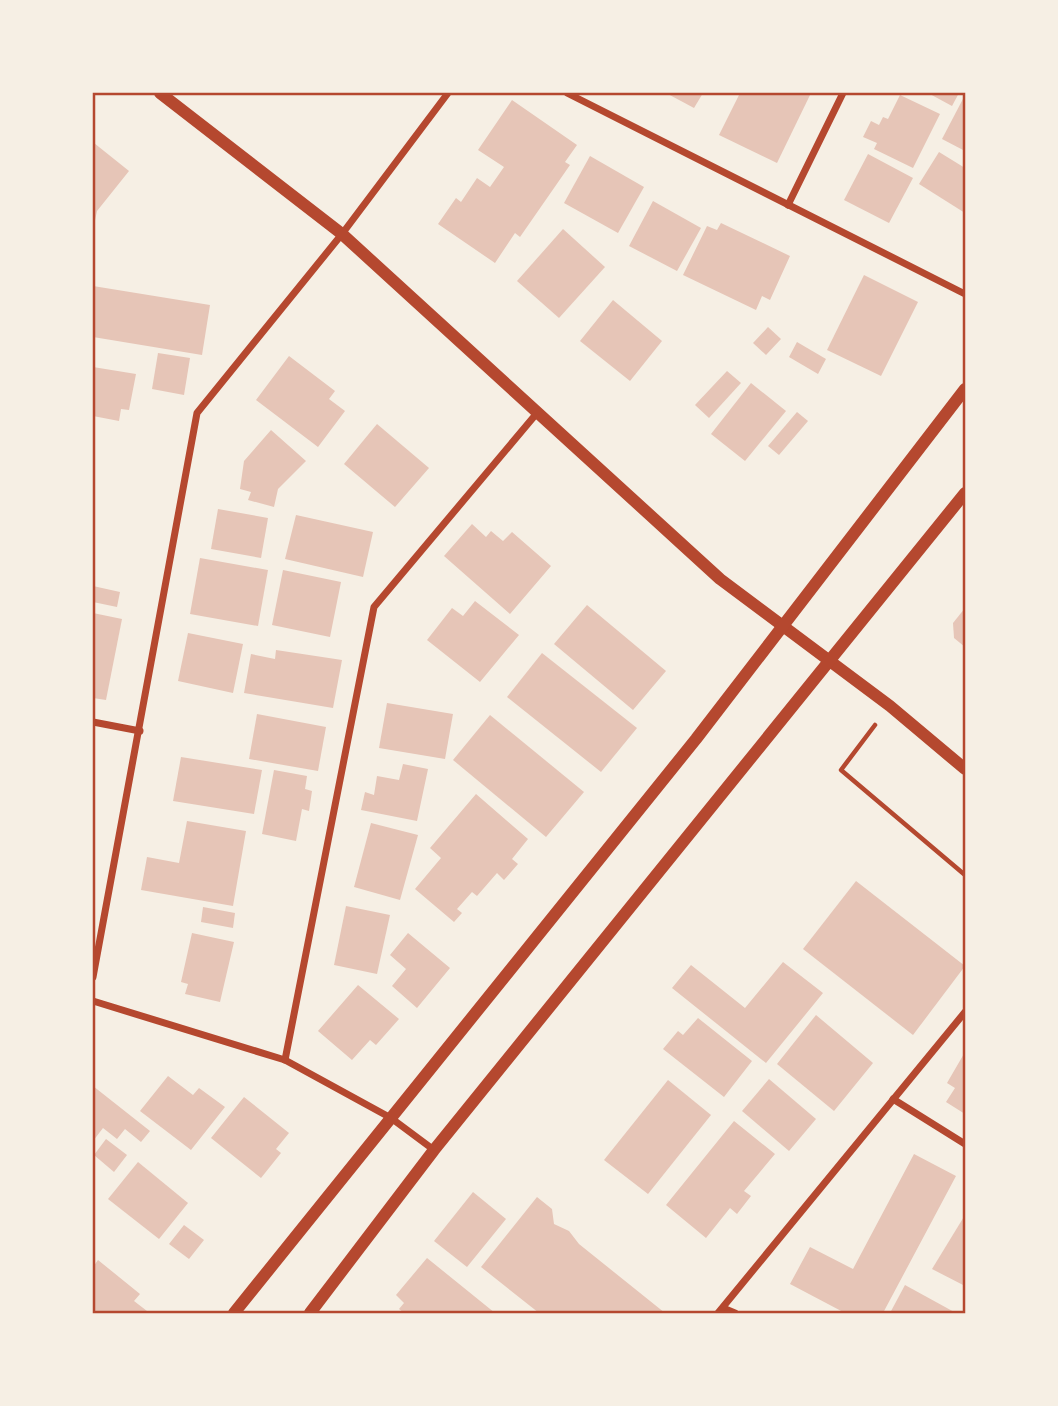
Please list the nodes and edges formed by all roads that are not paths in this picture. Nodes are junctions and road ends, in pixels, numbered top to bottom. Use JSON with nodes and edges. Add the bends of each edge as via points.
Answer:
{"nodes":[{"id":1,"x":160,"y":93,"type":"edge"},
{"id":2,"x":448,"y":93,"type":"edge"},
{"id":3,"x":567,"y":93,"type":"edge"},
{"id":4,"x":843,"y":93,"type":"edge"},
{"id":5,"x":788,"y":205,"type":"junction"},
{"id":6,"x":342,"y":234,"type":"junction"},
{"id":7,"x":965,"y":295,"type":"edge"},
{"id":8,"x":965,"y":389,"type":"edge"},
{"id":9,"x":537,"y":413,"type":"junction"},
{"id":10,"x":965,"y":493,"type":"edge"},
{"id":11,"x":783,"y":626,"type":"junction"},
{"id":12,"x":830,"y":662,"type":"junction"},
{"id":13,"x":93,"y":722,"type":"edge"},
{"id":14,"x":140,"y":730,"type":"junction"},
{"id":15,"x":965,"y":769,"type":"edge"},
{"id":16,"x":93,"y":977,"type":"edge"},
{"id":17,"x":93,"y":1001,"type":"edge"},
{"id":18,"x":965,"y":1012,"type":"edge"},
{"id":19,"x":285,"y":1060,"type":"junction"},
{"id":20,"x":893,"y":1098,"type":"junction"},
{"id":21,"x":391,"y":1118,"type":"junction"},
{"id":22,"x":965,"y":1144,"type":"edge"},
{"id":23,"x":434,"y":1150,"type":"junction"},
{"id":24,"x":721,"y":1310,"type":"edge"},
{"id":25,"x":234,"y":1313,"type":"edge"},
{"id":26,"x":310,"y":1313,"type":"edge"},
{"id":27,"x":735,"y":1313,"type":"edge"}],
"edges":[{"from":1,"to":6,"type":"street"},
{"from":2,"to":6,"type":"street"},
{"from":3,"to":5,"type":"street"},
{"from":4,"to":5,"type":"street"},
{"from":5,"to":7,"type":"street"},
{"from":6,"to":9,"type":"street"},
{"from":6,"to":14,"type":"street","via":[[197,413]]},
{"from":8,"to":11,"type":"street"},
{"from":9,"to":11,"type":"street","via":[[720,579]]},
{"from":9,"to":19,"type":"street","via":[[374,607]]},
{"from":10,"to":12,"type":"street"},
{"from":11,"to":12,"type":"street"},
{"from":11,"to":21,"type":"street"},
{"from":12,"to":15,"type":"street"},
{"from":12,"to":23,"type":"street"},
{"from":13,"to":14,"type":"street"},
{"from":14,"to":16,"type":"street"},
{"from":17,"to":19,"type":"street"},
{"from":18,"to":20,"type":"street"},
{"from":19,"to":21,"type":"street"},
{"from":20,"to":22,"type":"street"},
{"from":20,"to":24,"type":"street"},
{"from":21,"to":23,"type":"street"},
{"from":21,"to":25,"type":"street"},
{"from":23,"to":26,"type":"street"},
{"from":24,"to":27,"type":"street"}]}
